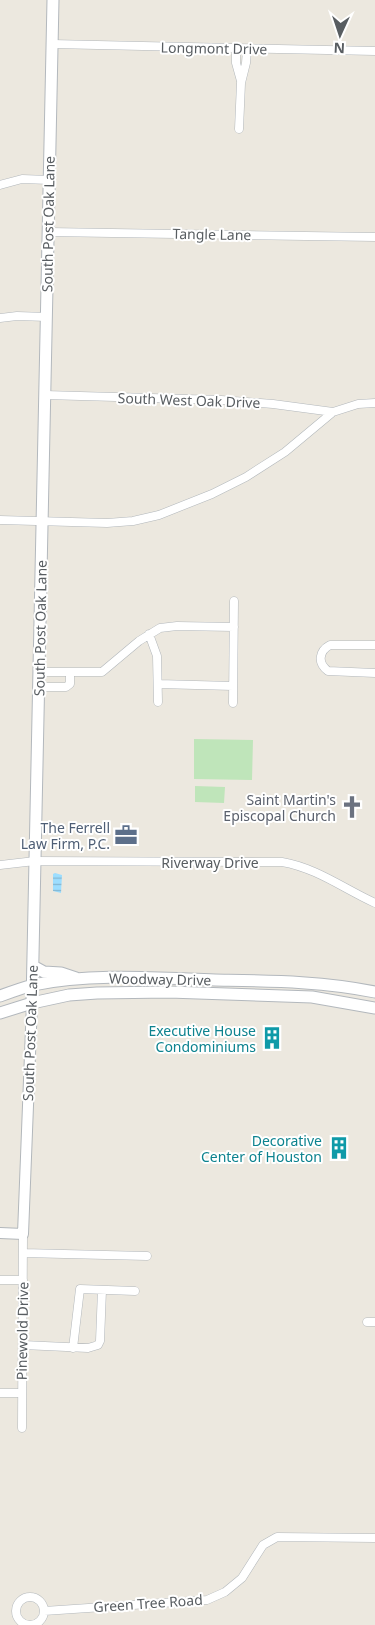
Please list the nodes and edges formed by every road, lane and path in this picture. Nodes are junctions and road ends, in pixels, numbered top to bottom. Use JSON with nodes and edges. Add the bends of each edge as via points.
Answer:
{"nodes":[{"id":1,"x":53,"y":0,"type":"edge"},
{"id":2,"x":52,"y":44,"type":"junction"},
{"id":3,"x":236,"y":48,"type":"junction"},
{"id":4,"x":247,"y":49,"type":"junction"},
{"id":5,"x":375,"y":51,"type":"edge"},
{"id":6,"x":241,"y":82,"type":"junction"},
{"id":7,"x":240,"y":129,"type":"dead end"},
{"id":8,"x":49,"y":180,"type":"junction"},
{"id":9,"x":0,"y":184,"type":"edge"},
{"id":10,"x":48,"y":232,"type":"junction"},
{"id":11,"x":375,"y":236,"type":"edge"},
{"id":12,"x":46,"y":317,"type":"junction"},
{"id":13,"x":0,"y":318,"type":"edge"},
{"id":14,"x":45,"y":395,"type":"junction"},
{"id":15,"x":375,"y":403,"type":"edge"},
{"id":16,"x":333,"y":412,"type":"junction"},
{"id":17,"x":0,"y":520,"type":"edge"},
{"id":18,"x":42,"y":521,"type":"junction"},
{"id":19,"x":234,"y":601,"type":"dead end"},
{"id":20,"x":234,"y":627,"type":"junction"},
{"id":21,"x":150,"y":634,"type":"junction"},
{"id":22,"x":375,"y":645,"type":"edge"},
{"id":23,"x":39,"y":672,"type":"junction"},
{"id":24,"x":70,"y":672,"type":"junction"},
{"id":25,"x":375,"y":673,"type":"edge"},
{"id":26,"x":158,"y":684,"type":"junction"},
{"id":27,"x":233,"y":686,"type":"junction"},
{"id":28,"x":38,"y":687,"type":"junction"},
{"id":29,"x":158,"y":702,"type":"dead end"},
{"id":30,"x":233,"y":703,"type":"dead end"},
{"id":31,"x":35,"y":861,"type":"junction"},
{"id":32,"x":0,"y":865,"type":"edge"},
{"id":33,"x":375,"y":903,"type":"edge"},
{"id":34,"x":33,"y":966,"type":"junction"},
{"id":35,"x":79,"y":979,"type":"junction"},
{"id":36,"x":178,"y":979,"type":"junction"},
{"id":37,"x":322,"y":983,"type":"junction"},
{"id":38,"x":32,"y":985,"type":"junction"},
{"id":39,"x":178,"y":992,"type":"junction"},
{"id":40,"x":375,"y":992,"type":"edge"},
{"id":41,"x":0,"y":996,"type":"edge"},
{"id":42,"x":320,"y":997,"type":"junction"},
{"id":43,"x":32,"y":1003,"type":"junction"},
{"id":44,"x":375,"y":1008,"type":"edge"},
{"id":45,"x":0,"y":1013,"type":"edge"},
{"id":46,"x":0,"y":1233,"type":"edge"},
{"id":47,"x":23,"y":1234,"type":"junction"},
{"id":48,"x":23,"y":1252,"type":"junction"},
{"id":49,"x":148,"y":1256,"type":"dead end"},
{"id":50,"x":0,"y":1280,"type":"edge"},
{"id":51,"x":23,"y":1280,"type":"junction"},
{"id":52,"x":102,"y":1290,"type":"junction"},
{"id":53,"x":135,"y":1291,"type":"dead end"},
{"id":54,"x":23,"y":1345,"type":"junction"},
{"id":55,"x":73,"y":1348,"type":"junction"},
{"id":56,"x":0,"y":1393,"type":"edge"},
{"id":57,"x":22,"y":1393,"type":"junction"},
{"id":58,"x":22,"y":1428,"type":"dead end"},
{"id":59,"x":375,"y":1538,"type":"edge"},
{"id":60,"x":44,"y":1611,"type":"dead end"}],
"edges":[{"from":1,"to":2,"type":"main road","name":"South Post Oak Lane"},
{"from":2,"to":3,"type":"street","name":"Longmont Drive"},
{"from":2,"to":8,"type":"main road","name":"South Post Oak Lane"},
{"from":3,"to":4,"type":"street","name":"Longmont Drive"},
{"from":3,"to":6,"type":"street"},
{"from":4,"to":5,"type":"street","name":"Longmont Drive"},
{"from":4,"to":6,"type":"street"},
{"from":6,"to":7,"type":"street"},
{"from":8,"to":9,"type":"street","via":[[22,179]]},
{"from":8,"to":10,"type":"main road","name":"South Post Oak Lane"},
{"from":10,"to":11,"type":"street","name":"Tangle Lane"},
{"from":10,"to":12,"type":"main road","name":"South Post Oak Lane"},
{"from":12,"to":13,"type":"street"},
{"from":12,"to":14,"type":"main road","name":"South Post Oak Lane"},
{"from":14,"to":16,"type":"street","name":"South West Oak Drive","via":[[221,400]]},
{"from":14,"to":18,"type":"main road","name":"South Post Oak Lane"},
{"from":15,"to":16,"type":"street","via":[[358,404]]},
{"from":16,"to":18,"type":"street","via":[[268,464],[171,511],[121,522]]},
{"from":17,"to":18,"type":"street"},
{"from":18,"to":23,"type":"main road","name":"South Post Oak Lane"},
{"from":19,"to":20,"type":"street"},
{"from":20,"to":21,"type":"street","via":[[177,626],[160,628]]},
{"from":20,"to":27,"type":"street"},
{"from":21,"to":24,"type":"street","via":[[102,672]]},
{"from":21,"to":26,"type":"street","via":[[157,656]]},
{"from":22,"to":25,"type":"street","via":[[330,645],[323,649],[320,658],[328,671]]},
{"from":23,"to":24,"type":"street"},
{"from":23,"to":28,"type":"main road","name":"South Post Oak Lane"},
{"from":24,"to":28,"type":"street","via":[[70,684],[66,687]]},
{"from":26,"to":27,"type":"street"},
{"from":26,"to":29,"type":"street"},
{"from":27,"to":30,"type":"street"},
{"from":28,"to":31,"type":"main road","name":"South Post Oak Lane"},
{"from":31,"to":32,"type":"street","name":"Riverway Drive"},
{"from":31,"to":33,"type":"street","name":"Riverway Drive","via":[[282,862],[320,874]]},
{"from":31,"to":34,"type":"main road","name":"South Post Oak Lane"},
{"from":34,"to":35,"type":"main road","via":[[44,972]]},
{"from":34,"to":38,"type":"main road","name":"South Post Oak Lane"},
{"from":35,"to":36,"type":"main road","name":"Woodway Drive"},
{"from":35,"to":38,"type":"main road","name":"Woodway Drive"},
{"from":36,"to":37,"type":"main road","name":"Woodway Drive"},
{"from":36,"to":39,"type":"main road"},
{"from":37,"to":40,"type":"main road","name":"Woodway Drive"},
{"from":37,"to":42,"type":"main road"},
{"from":38,"to":41,"type":"main road","name":"Woodway Drive"},
{"from":38,"to":43,"type":"main road","name":"South Post Oak Lane"},
{"from":39,"to":42,"type":"main road","name":"Woodway Drive"},
{"from":39,"to":43,"type":"main road","name":"Woodway Drive","via":[[76,994]]},
{"from":42,"to":44,"type":"main road","name":"Woodway Drive"},
{"from":43,"to":45,"type":"main road","name":"Woodway Drive"},
{"from":43,"to":47,"type":"street","name":"South Post Oak Lane"},
{"from":46,"to":47,"type":"street"},
{"from":47,"to":48,"type":"street","name":"Pinewold Drive"},
{"from":48,"to":49,"type":"street"},
{"from":48,"to":51,"type":"street","name":"Pinewold Drive"},
{"from":50,"to":51,"type":"street"},
{"from":51,"to":54,"type":"street","name":"Pinewold Drive"},
{"from":52,"to":53,"type":"street"},
{"from":52,"to":55,"type":"street","via":[[98,1345]]},
{"from":52,"to":55,"type":"street","via":[[80,1289]]},
{"from":54,"to":55,"type":"street"},
{"from":54,"to":57,"type":"street","name":"Pinewold Drive"},
{"from":56,"to":57,"type":"street"},
{"from":57,"to":58,"type":"street","name":"Pinewold Drive"},
{"from":59,"to":60,"type":"street","name":"Green Tree Road","via":[[277,1537],[263,1545],[242,1578],[225,1592],[207,1600]]}]}
